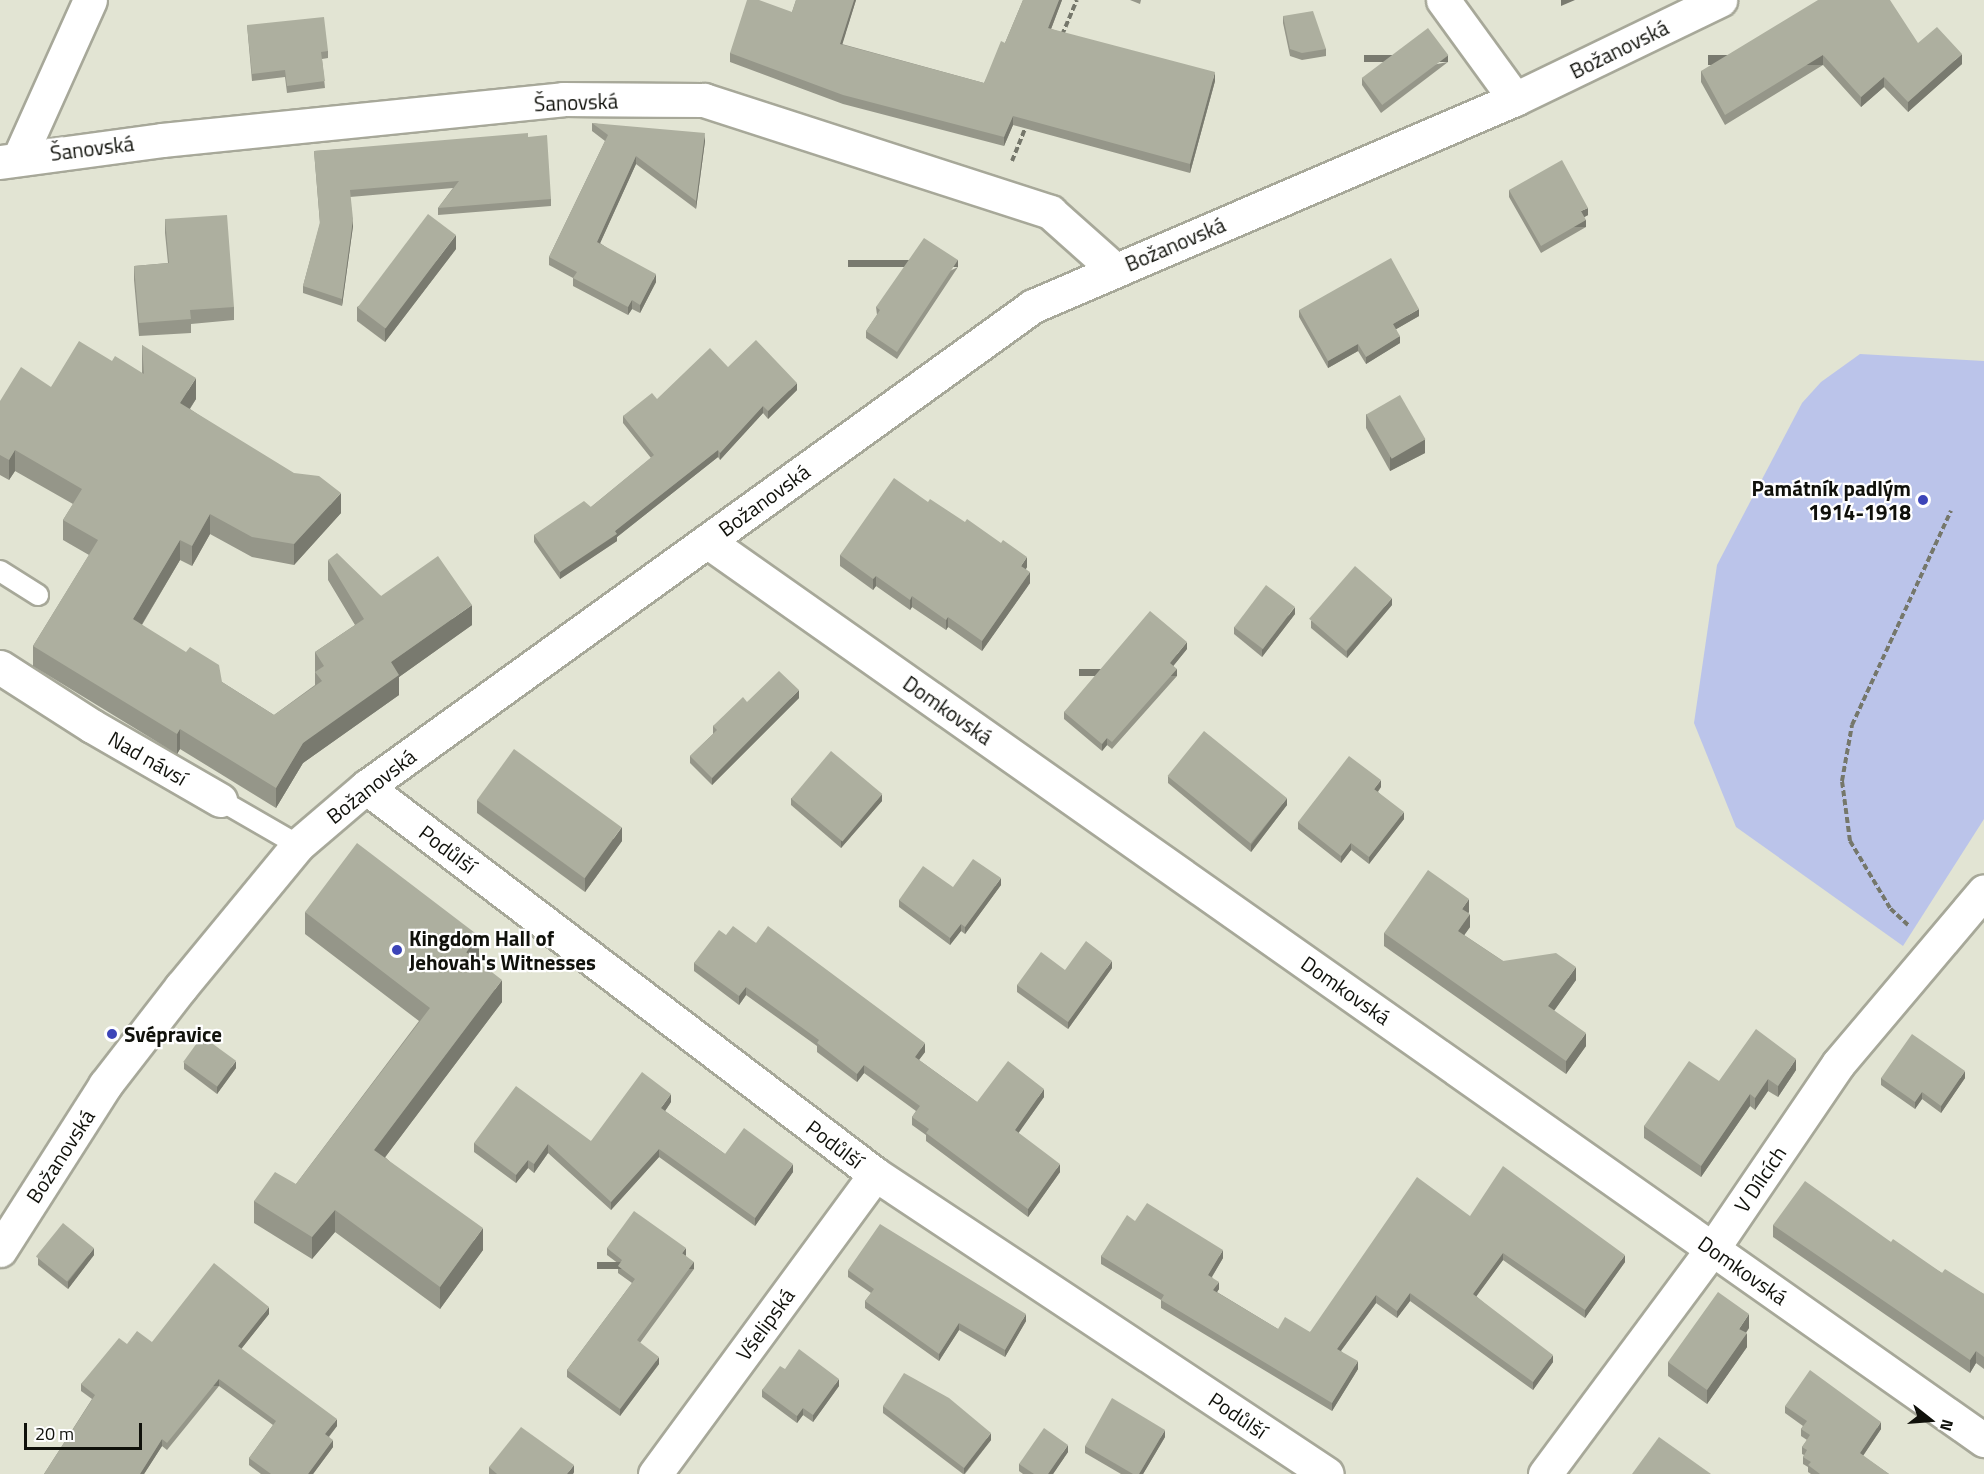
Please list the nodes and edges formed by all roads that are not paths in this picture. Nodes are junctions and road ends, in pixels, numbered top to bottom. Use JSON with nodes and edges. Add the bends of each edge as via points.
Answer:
{"nodes":[{"id":1,"x":90,"y":0,"type":"edge"},
{"id":2,"x":1443,"y":0,"type":"edge"},
{"id":3,"x":1720,"y":0,"type":"edge"},
{"id":4,"x":1515,"y":99,"type":"junction"},
{"id":5,"x":10,"y":160,"type":"edge"},
{"id":6,"x":1115,"y":270,"type":"junction"},
{"id":7,"x":707,"y":541,"type":"junction"},
{"id":8,"x":0,"y":571,"type":"edge"},
{"id":9,"x":38,"y":595,"type":"dead end"},
{"id":10,"x":0,"y":667,"type":"edge"},
{"id":11,"x":366,"y":787,"type":"junction"},
{"id":12,"x":220,"y":800,"type":"joint"},
{"id":13,"x":298,"y":845,"type":"junction"},
{"id":14,"x":1984,"y":891,"type":"edge"},
{"id":15,"x":875,"y":1174,"type":"junction"},
{"id":16,"x":1713,"y":1248,"type":"junction"},
{"id":17,"x":0,"y":1250,"type":"edge"},
{"id":18,"x":1984,"y":1440,"type":"edge"},
{"id":19,"x":1325,"y":1473,"type":"edge"},
{"id":20,"x":655,"y":1474,"type":"edge"},
{"id":21,"x":1545,"y":1474,"type":"edge"}],
"edges":[{"from":1,"to":5,"type":"street"},
{"from":2,"to":4,"type":"street"},
{"from":3,"to":4,"type":"street","name":"Božanovská"},
{"from":4,"to":6,"type":"street","name":"Božanovská"},
{"from":5,"to":6,"type":"street","name":"Šanovská","via":[[563,99],[704,100],[1050,212]]},
{"from":6,"to":7,"type":"street","name":"Božanovská","via":[[1033,306]]},
{"from":7,"to":11,"type":"street","name":"Božanovská"},
{"from":7,"to":16,"type":"street","name":"Domkovská"},
{"from":8,"to":9,"type":"lane"},
{"from":10,"to":12,"type":"street","name":"Nad návsí"},
{"from":11,"to":13,"type":"street","name":"Božanovská"},
{"from":11,"to":15,"type":"street","name":"Podůlší"},
{"from":12,"to":13,"type":"lane","name":"Nad návsí"},
{"from":13,"to":17,"type":"street","name":"Božanovská","via":[[105,1085]]},
{"from":14,"to":16,"type":"street","name":"V Dílcích","via":[[1838,1064]]},
{"from":15,"to":19,"type":"street","name":"Podůlší"},
{"from":15,"to":20,"type":"street","name":"Všelipská"},
{"from":16,"to":18,"type":"street","name":"Domkovská"},
{"from":16,"to":21,"type":"street","name":"V Dílcích"}]}
